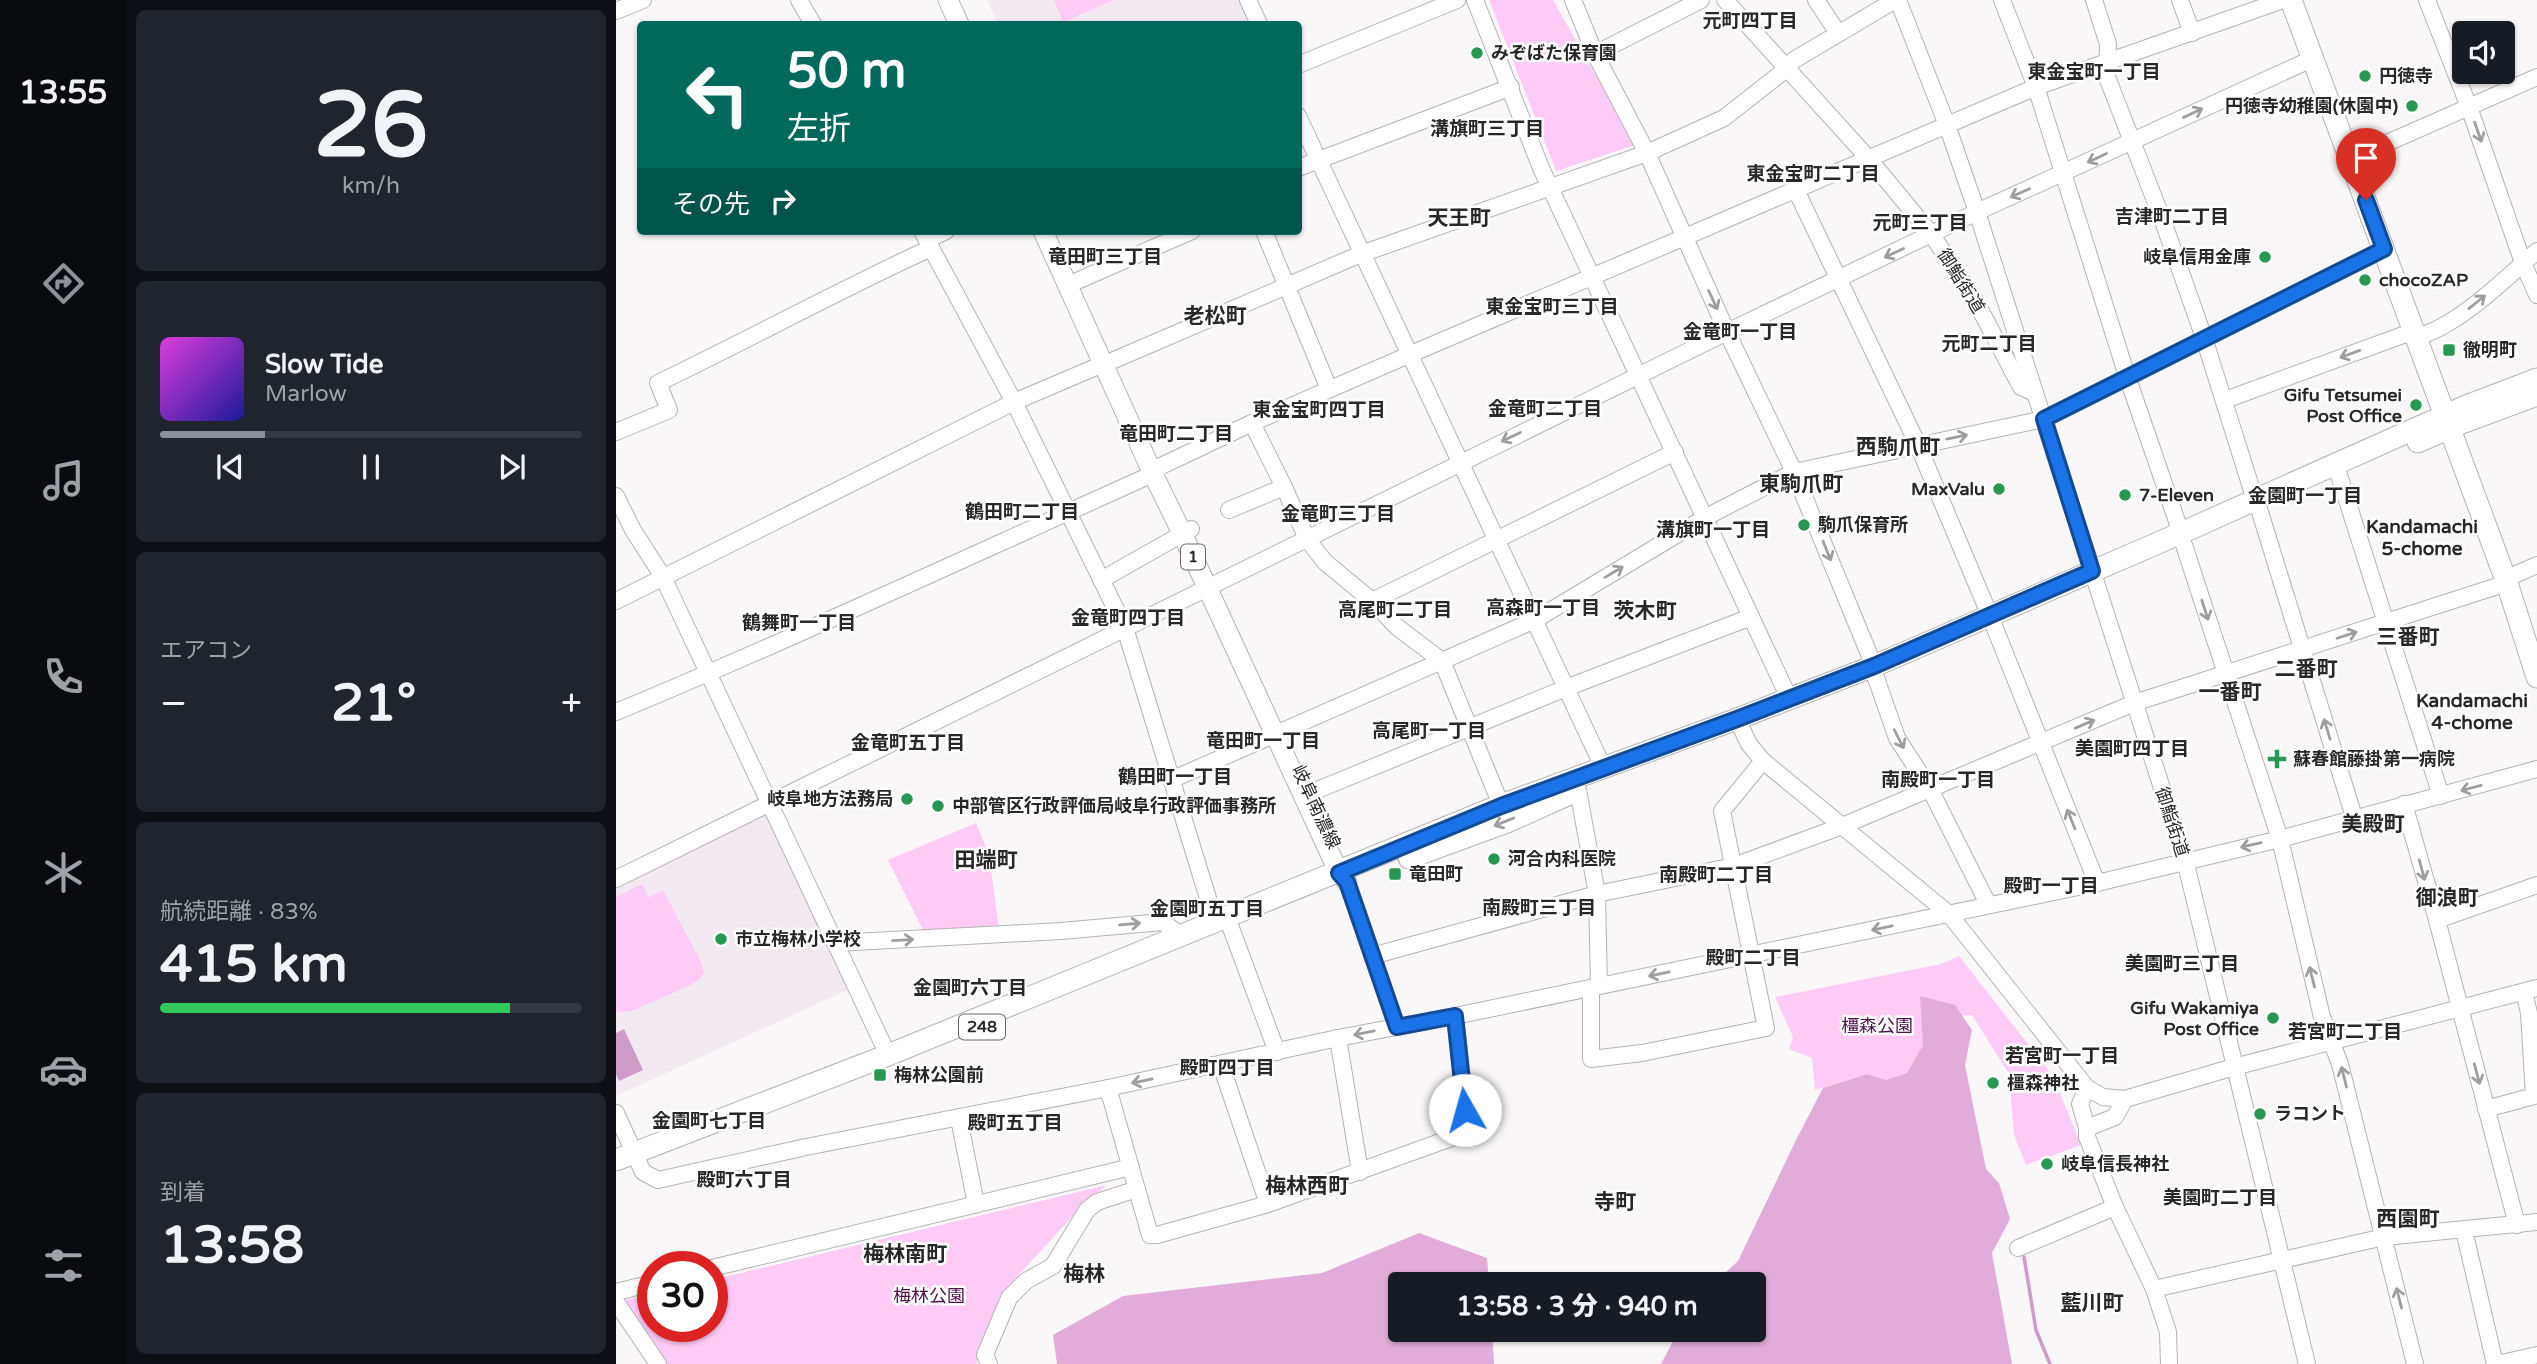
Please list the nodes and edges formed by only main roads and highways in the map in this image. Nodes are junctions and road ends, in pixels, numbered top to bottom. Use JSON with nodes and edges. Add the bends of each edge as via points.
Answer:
{"nodes":[{"id":1,"x":939,"y":0,"type":"edge"},
{"id":2,"x":948,"y":0,"type":"edge"},
{"id":3,"x":2291,"y":0,"type":"edge"},
{"id":4,"x":2305,"y":0,"type":"edge"},
{"id":5,"x":949,"y":21,"type":"edge"},
{"id":6,"x":958,"y":21,"type":"edge"},
{"id":7,"x":1044,"y":235,"type":"edge"},
{"id":8,"x":1056,"y":235,"type":"edge"},
{"id":9,"x":2420,"y":333,"type":"junction"},
{"id":10,"x":1108,"y":362,"type":"junction"},
{"id":11,"x":2537,"y":379,"type":"edge"},
{"id":12,"x":2537,"y":395,"type":"edge"},
{"id":13,"x":2452,"y":420,"type":"junction"},
{"id":14,"x":2257,"y":506,"type":"junction"},
{"id":15,"x":2510,"y":579,"type":"junction"},
{"id":16,"x":2537,"y":644,"type":"edge"},
{"id":17,"x":1875,"y":670,"type":"junction"},
{"id":18,"x":2537,"y":677,"type":"edge"},
{"id":19,"x":1739,"y":724,"type":"junction"},
{"id":20,"x":1278,"y":733,"type":"junction"},
{"id":21,"x":1344,"y":875,"type":"junction"},
{"id":22,"x":1223,"y":924,"type":"junction"},
{"id":23,"x":631,"y":1158,"type":"edge"},
{"id":24,"x":616,"y":1171,"type":"edge"}],
"edges":[{"from":1,"to":5,"type":"main road"},
{"from":2,"to":6,"type":"main road"},
{"from":3,"to":9,"type":"highway"},
{"from":4,"to":9,"type":"highway"},
{"from":7,"to":10,"type":"main road","name":"岐阜南濃線","number":"1"},
{"from":8,"to":10,"type":"main road","name":"岐阜南濃線","number":"1"},
{"from":9,"to":13,"type":"highway"},
{"from":10,"to":20,"type":"main road","name":"岐阜南濃線","number":"1"},
{"from":11,"to":13,"type":"highway"},
{"from":12,"to":13,"type":"highway"},
{"from":13,"to":14,"type":"highway","number":"248"},
{"from":13,"to":14,"type":"highway","number":"248","via":[[2339,475]]},
{"from":13,"to":15,"type":"highway"},
{"from":14,"to":17,"type":"highway","number":"248"},
{"from":15,"to":16,"type":"highway"},
{"from":15,"to":18,"type":"highway"},
{"from":17,"to":19,"type":"highway","number":"248"},
{"from":17,"to":19,"type":"highway","number":"248","via":[[1789,698]]},
{"from":19,"to":21,"type":"highway","number":"248","one_way":true,"via":[[1507,821]]},
{"from":19,"to":21,"type":"highway","number":"248","via":[[1603,766]]},
{"from":20,"to":21,"type":"main road","name":"岐阜南濃線","number":"1"},
{"from":20,"to":21,"type":"main road","name":"岐阜南濃線","number":"1","via":[[1310,793]]},
{"from":21,"to":22,"type":"highway","number":"248"},
{"from":22,"to":23,"type":"highway","number":"248","via":[[892,1064]]},
{"from":22,"to":23,"type":"highway","number":"248","via":[[1181,935]]},
{"from":23,"to":24,"type":"highway","number":"248"}]}
